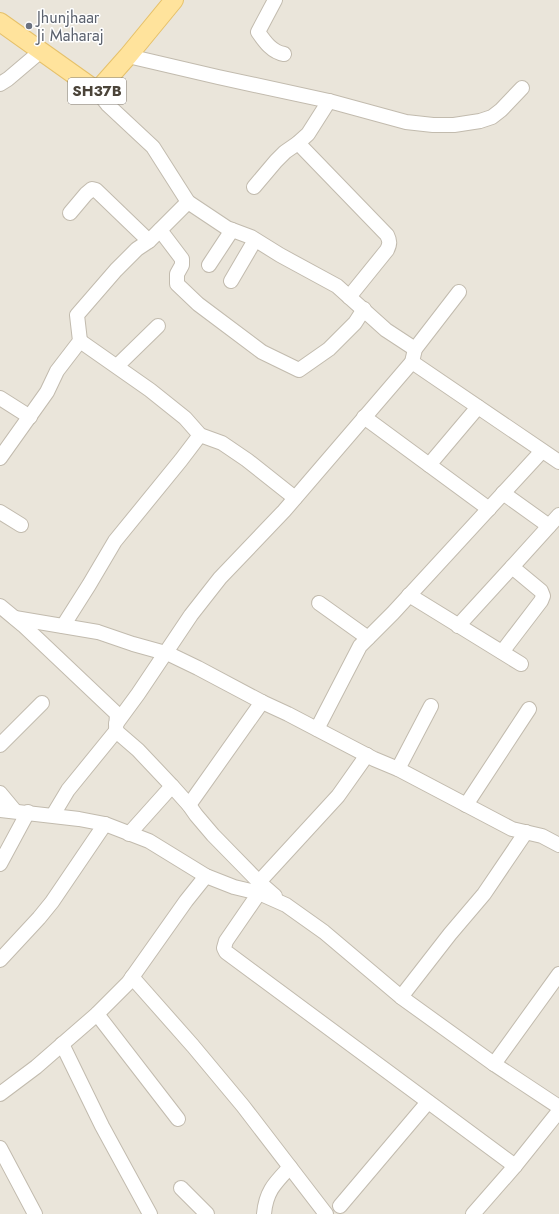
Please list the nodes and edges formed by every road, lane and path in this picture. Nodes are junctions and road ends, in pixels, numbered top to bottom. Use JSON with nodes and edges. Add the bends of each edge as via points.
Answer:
{"nodes":[{"id":1,"x":174,"y":0,"type":"edge"},
{"id":2,"x":275,"y":0,"type":"edge"},
{"id":3,"x":0,"y":22,"type":"edge"},
{"id":4,"x":41,"y":51,"type":"junction"},
{"id":5,"x":284,"y":54,"type":"dead end"},
{"id":6,"x":128,"y":56,"type":"junction"},
{"id":7,"x":0,"y":84,"type":"edge"},
{"id":8,"x":522,"y":88,"type":"dead end"},
{"id":9,"x":97,"y":91,"type":"junction"},
{"id":10,"x":329,"y":101,"type":"junction"},
{"id":11,"x":298,"y":143,"type":"junction"},
{"id":12,"x":254,"y":187,"type":"dead end"},
{"id":13,"x":188,"y":202,"type":"junction"},
{"id":14,"x":70,"y":213,"type":"dead end"},
{"id":15,"x":160,"y":230,"type":"junction"},
{"id":16,"x":232,"y":230,"type":"junction"},
{"id":17,"x":255,"y":240,"type":"junction"},
{"id":18,"x":149,"y":241,"type":"junction"},
{"id":19,"x":209,"y":266,"type":"dead end"},
{"id":20,"x":231,"y":281,"type":"dead end"},
{"id":21,"x":459,"y":292,"type":"dead end"},
{"id":22,"x":350,"y":297,"type":"junction"},
{"id":23,"x":364,"y":309,"type":"junction"},
{"id":24,"x":158,"y":326,"type":"dead end"},
{"id":25,"x":80,"y":341,"type":"junction"},
{"id":26,"x":413,"y":356,"type":"junction"},
{"id":27,"x":117,"y":366,"type":"junction"},
{"id":28,"x":0,"y":398,"type":"edge"},
{"id":29,"x":478,"y":407,"type":"junction"},
{"id":30,"x":30,"y":417,"type":"junction"},
{"id":31,"x":364,"y":417,"type":"junction"},
{"id":32,"x":200,"y":434,"type":"junction"},
{"id":33,"x":542,"y":450,"type":"junction"},
{"id":34,"x":0,"y":458,"type":"edge"},
{"id":35,"x":559,"y":462,"type":"edge"},
{"id":36,"x":429,"y":465,"type":"junction"},
{"id":37,"x":503,"y":493,"type":"junction"},
{"id":38,"x":295,"y":498,"type":"junction"},
{"id":39,"x":489,"y":509,"type":"junction"},
{"id":40,"x":0,"y":512,"type":"edge"},
{"id":41,"x":559,"y":515,"type":"edge"},
{"id":42,"x":21,"y":525,"type":"dead end"},
{"id":43,"x":549,"y":526,"type":"junction"},
{"id":44,"x":512,"y":567,"type":"junction"},
{"id":45,"x":409,"y":595,"type":"junction"},
{"id":46,"x":319,"y":603,"type":"dead end"},
{"id":47,"x":0,"y":606,"type":"edge"},
{"id":48,"x":15,"y":618,"type":"junction"},
{"id":49,"x":63,"y":626,"type":"junction"},
{"id":50,"x":458,"y":626,"type":"junction"},
{"id":51,"x":368,"y":638,"type":"junction"},
{"id":52,"x":502,"y":652,"type":"junction"},
{"id":53,"x":165,"y":653,"type":"junction"},
{"id":54,"x":522,"y":664,"type":"dead end"},
{"id":55,"x":42,"y":702,"type":"dead end"},
{"id":56,"x":262,"y":702,"type":"junction"},
{"id":57,"x":431,"y":706,"type":"dead end"},
{"id":58,"x":529,"y":709,"type":"dead end"},
{"id":59,"x":116,"y":728,"type":"junction"},
{"id":60,"x":317,"y":729,"type":"junction"},
{"id":61,"x":0,"y":745,"type":"edge"},
{"id":62,"x":367,"y":755,"type":"junction"},
{"id":63,"x":398,"y":769,"type":"junction"},
{"id":64,"x":172,"y":786,"type":"junction"},
{"id":65,"x":0,"y":793,"type":"edge"},
{"id":66,"x":189,"y":804,"type":"junction"},
{"id":67,"x":466,"y":805,"type":"junction"},
{"id":68,"x":0,"y":810,"type":"edge"},
{"id":69,"x":22,"y":811,"type":"junction"},
{"id":70,"x":53,"y":815,"type":"junction"},
{"id":71,"x":105,"y":824,"type":"junction"},
{"id":72,"x":526,"y":832,"type":"junction"},
{"id":73,"x":129,"y":834,"type":"junction"},
{"id":74,"x":559,"y":845,"type":"edge"},
{"id":75,"x":0,"y":864,"type":"edge"},
{"id":76,"x":206,"y":876,"type":"junction"},
{"id":77,"x":259,"y":887,"type":"junction"},
{"id":78,"x":1,"y":958,"type":"edge"},
{"id":79,"x":559,"y":974,"type":"edge"},
{"id":80,"x":132,"y":977,"type":"junction"},
{"id":81,"x":401,"y":997,"type":"junction"},
{"id":82,"x":97,"y":1014,"type":"junction"},
{"id":83,"x":62,"y":1044,"type":"junction"},
{"id":84,"x":494,"y":1064,"type":"junction"},
{"id":85,"x":0,"y":1094,"type":"edge"},
{"id":86,"x":428,"y":1102,"type":"junction"},
{"id":87,"x":559,"y":1107,"type":"edge"},
{"id":88,"x":559,"y":1111,"type":"edge"},
{"id":89,"x":178,"y":1119,"type":"dead end"},
{"id":90,"x":0,"y":1148,"type":"edge"},
{"id":91,"x":515,"y":1166,"type":"junction"},
{"id":92,"x":290,"y":1167,"type":"junction"},
{"id":93,"x":181,"y":1188,"type":"dead end"},
{"id":94,"x":340,"y":1206,"type":"dead end"},
{"id":95,"x":35,"y":1214,"type":"edge"},
{"id":96,"x":150,"y":1214,"type":"edge"},
{"id":97,"x":207,"y":1214,"type":"edge"},
{"id":98,"x":264,"y":1214,"type":"edge"},
{"id":99,"x":326,"y":1214,"type":"edge"},
{"id":100,"x":473,"y":1214,"type":"edge"}],
"edges":[{"from":1,"to":6,"type":"main road","number":"SH37B"},
{"from":2,"to":5,"type":"street","via":[[258,32],[265,43]]},
{"from":3,"to":4,"type":"main road","number":"SH37B"},
{"from":4,"to":7,"type":"street"},
{"from":4,"to":9,"type":"main road","number":"SH37B"},
{"from":6,"to":9,"type":"main road","number":"SH37B"},
{"from":6,"to":10,"type":"street"},
{"from":8,"to":10,"type":"street","via":[[492,117],[454,125],[406,122]]},
{"from":9,"to":13,"type":"street","via":[[108,105],[153,147]]},
{"from":10,"to":11,"type":"street","via":[[311,130]]},
{"from":11,"to":12,"type":"street","via":[[276,160]]},
{"from":11,"to":22,"type":"street","via":[[389,239],[387,250]]},
{"from":13,"to":15,"type":"street"},
{"from":13,"to":16,"type":"street"},
{"from":14,"to":18,"type":"street","via":[[86,194],[92,189],[96,190]]},
{"from":15,"to":18,"type":"street"},
{"from":15,"to":23,"type":"street","via":[[182,259],[177,284],[198,304],[262,352],[299,370],[329,349],[355,323]]},
{"from":16,"to":17,"type":"street"},
{"from":16,"to":19,"type":"street"},
{"from":17,"to":20,"type":"street"},
{"from":17,"to":22,"type":"street","via":[[337,286]]},
{"from":18,"to":25,"type":"street","via":[[116,270],[77,315]]},
{"from":21,"to":26,"type":"street"},
{"from":22,"to":23,"type":"street"},
{"from":23,"to":26,"type":"street"},
{"from":24,"to":27,"type":"street"},
{"from":25,"to":27,"type":"street"},
{"from":25,"to":30,"type":"street","via":[[57,371],[47,392]]},
{"from":26,"to":29,"type":"street"},
{"from":26,"to":31,"type":"street"},
{"from":27,"to":32,"type":"street","via":[[185,418]]},
{"from":28,"to":30,"type":"street"},
{"from":29,"to":33,"type":"street"},
{"from":29,"to":36,"type":"street"},
{"from":30,"to":34,"type":"street"},
{"from":31,"to":36,"type":"street"},
{"from":31,"to":38,"type":"street"},
{"from":32,"to":38,"type":"street","via":[[222,443],[248,460]]},
{"from":32,"to":49,"type":"street","via":[[115,541]]},
{"from":33,"to":35,"type":"street"},
{"from":33,"to":37,"type":"street"},
{"from":36,"to":39,"type":"street"},
{"from":37,"to":39,"type":"street"},
{"from":37,"to":43,"type":"street"},
{"from":38,"to":53,"type":"street","via":[[220,578]]},
{"from":39,"to":45,"type":"street"},
{"from":40,"to":42,"type":"street"},
{"from":41,"to":43,"type":"street"},
{"from":43,"to":44,"type":"street"},
{"from":44,"to":50,"type":"street"},
{"from":44,"to":52,"type":"street","via":[[541,591],[543,596]]},
{"from":45,"to":50,"type":"street"},
{"from":45,"to":51,"type":"street"},
{"from":46,"to":51,"type":"street"},
{"from":47,"to":48,"type":"street"},
{"from":48,"to":49,"type":"street"},
{"from":48,"to":59,"type":"street","via":[[117,714]]},
{"from":49,"to":53,"type":"street","via":[[98,632]]},
{"from":50,"to":52,"type":"street"},
{"from":51,"to":60,"type":"street","via":[[360,646]]},
{"from":52,"to":54,"type":"street"},
{"from":53,"to":56,"type":"street"},
{"from":53,"to":59,"type":"street"},
{"from":55,"to":61,"type":"street"},
{"from":56,"to":60,"type":"street"},
{"from":56,"to":66,"type":"street"},
{"from":57,"to":63,"type":"street"},
{"from":58,"to":67,"type":"street"},
{"from":59,"to":64,"type":"street"},
{"from":59,"to":70,"type":"street","via":[[68,790]]},
{"from":60,"to":62,"type":"street"},
{"from":62,"to":63,"type":"street"},
{"from":62,"to":77,"type":"street","via":[[338,796]]},
{"from":63,"to":67,"type":"street"},
{"from":64,"to":66,"type":"street"},
{"from":64,"to":73,"type":"street"},
{"from":65,"to":69,"type":"street"},
{"from":66,"to":77,"type":"street"},
{"from":67,"to":72,"type":"street","via":[[512,829]]},
{"from":68,"to":69,"type":"street"},
{"from":69,"to":70,"type":"street"},
{"from":69,"to":75,"type":"street"},
{"from":70,"to":71,"type":"street"},
{"from":71,"to":73,"type":"street"},
{"from":71,"to":78,"type":"street","via":[[52,902]]},
{"from":72,"to":74,"type":"street","via":[[542,836]]},
{"from":72,"to":81,"type":"street","via":[[484,894]]},
{"from":73,"to":76,"type":"street","via":[[149,841]]},
{"from":76,"to":77,"type":"street","via":[[234,887]]},
{"from":76,"to":80,"type":"street"},
{"from":77,"to":81,"type":"street","via":[[324,932]]},
{"from":77,"to":86,"type":"street","via":[[226,941],[226,952]]},
{"from":79,"to":84,"type":"street"},
{"from":80,"to":82,"type":"street"},
{"from":80,"to":92,"type":"street","via":[[243,1106]]},
{"from":81,"to":84,"type":"street"},
{"from":82,"to":83,"type":"street"},
{"from":82,"to":89,"type":"street"},
{"from":83,"to":85,"type":"street"},
{"from":83,"to":96,"type":"street","via":[[102,1126]]},
{"from":84,"to":87,"type":"street"},
{"from":86,"to":91,"type":"street"},
{"from":86,"to":94,"type":"street"},
{"from":88,"to":91,"type":"street"},
{"from":90,"to":95,"type":"street"},
{"from":91,"to":100,"type":"street"},
{"from":92,"to":98,"type":"street","via":[[270,1190]]},
{"from":92,"to":99,"type":"street"},
{"from":93,"to":97,"type":"street"}]}
